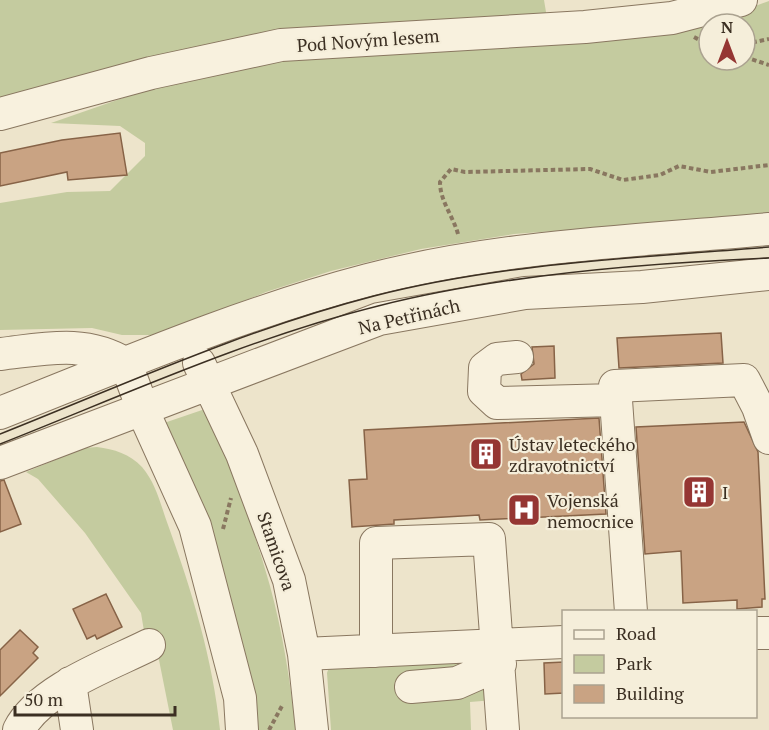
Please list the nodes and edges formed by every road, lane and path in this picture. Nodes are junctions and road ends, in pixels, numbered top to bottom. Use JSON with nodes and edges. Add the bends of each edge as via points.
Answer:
{"nodes":[{"id":1,"x":741,"y":0,"type":"edge"},
{"id":2,"x":0,"y":114,"type":"edge"},
{"id":3,"x":769,"y":165,"type":"edge"},
{"id":4,"x":769,"y":229,"type":"edge"},
{"id":5,"x":459,"y":236,"type":"dead end"},
{"id":6,"x":769,"y":248,"type":"edge"},
{"id":7,"x":520,"y":252,"type":"junction"},
{"id":8,"x":769,"y":274,"type":"edge"},
{"id":9,"x":0,"y":354,"type":"edge"},
{"id":10,"x":517,"y":357,"type":"dead end"},
{"id":11,"x":126,"y":364,"type":"junction"},
{"id":12,"x":209,"y":382,"type":"junction"},
{"id":13,"x":616,"y":399,"type":"junction"},
{"id":14,"x":143,"y":408,"type":"junction"},
{"id":15,"x":0,"y":413,"type":"edge"},
{"id":16,"x":769,"y":438,"type":"edge"},
{"id":17,"x":0,"y":464,"type":"edge"},
{"id":18,"x":231,"y":496,"type":"dead end"},
{"id":19,"x":220,"y":539,"type":"dead end"},
{"id":20,"x":631,"y":610,"type":"edge"},
{"id":21,"x":562,"y":642,"type":"edge"},
{"id":22,"x":149,"y":645,"type":"dead end"},
{"id":23,"x":376,"y":651,"type":"junction"},
{"id":24,"x":304,"y":654,"type":"junction"},
{"id":25,"x":498,"y":655,"type":"junction"},
{"id":26,"x":70,"y":683,"type":"junction"},
{"id":27,"x":411,"y":687,"type":"dead end"},
{"id":28,"x":19,"y":730,"type":"edge"},
{"id":29,"x":77,"y":730,"type":"edge"},
{"id":30,"x":242,"y":730,"type":"edge"},
{"id":31,"x":312,"y":730,"type":"edge"},
{"id":32,"x":502,"y":730,"type":"edge"}],
"edges":[{"from":1,"to":2,"type":"street","name":"Pod Novým lesem","via":[[672,18],[585,27],[281,45],[151,73]]},
{"from":3,"to":5,"type":"path","via":[[711,172],[679,166],[660,175],[623,180],[590,169],[465,172],[451,168],[440,182],[440,195]]},
{"from":4,"to":7,"type":"street"},
{"from":6,"to":7,"type":"street","via":[[604,261]]},
{"from":7,"to":11,"type":"street","via":[[369,279],[276,306]]},
{"from":8,"to":12,"type":"street","name":"Na Petřinách","via":[[525,293],[379,319]]},
{"from":9,"to":11,"type":"street","via":[[72,346],[112,356]]},
{"from":10,"to":13,"type":"street","via":[[497,359],[485,368],[484,391],[497,404]]},
{"from":11,"to":12,"type":"street","name":"Stamicova","via":[[181,350],[201,365]]},
{"from":11,"to":14,"type":"street"},
{"from":11,"to":15,"type":"street"},
{"from":12,"to":14,"type":"street","name":"Na Petřinách"},
{"from":12,"to":24,"type":"street","name":"Stamicova","via":[[242,454],[289,580]]},
{"from":13,"to":16,"type":"street","via":[[615,386],[744,380]]},
{"from":13,"to":20,"type":"street"},
{"from":14,"to":17,"type":"street","name":"Na Petřinách"},
{"from":14,"to":30,"type":"street","via":[[195,526],[240,698]]},
{"from":18,"to":19,"type":"path"},
{"from":21,"to":25,"type":"street"},
{"from":22,"to":26,"type":"street"},
{"from":23,"to":24,"type":"street"},
{"from":23,"to":25,"type":"street"},
{"from":23,"to":25,"type":"street","via":[[376,543],[489,539]]},
{"from":24,"to":31,"type":"street","name":"Stamicova"},
{"from":25,"to":27,"type":"street","via":[[457,683]]},
{"from":25,"to":32,"type":"street"},
{"from":26,"to":28,"type":"street","via":[[26,716]]},
{"from":26,"to":29,"type":"street"}]}
